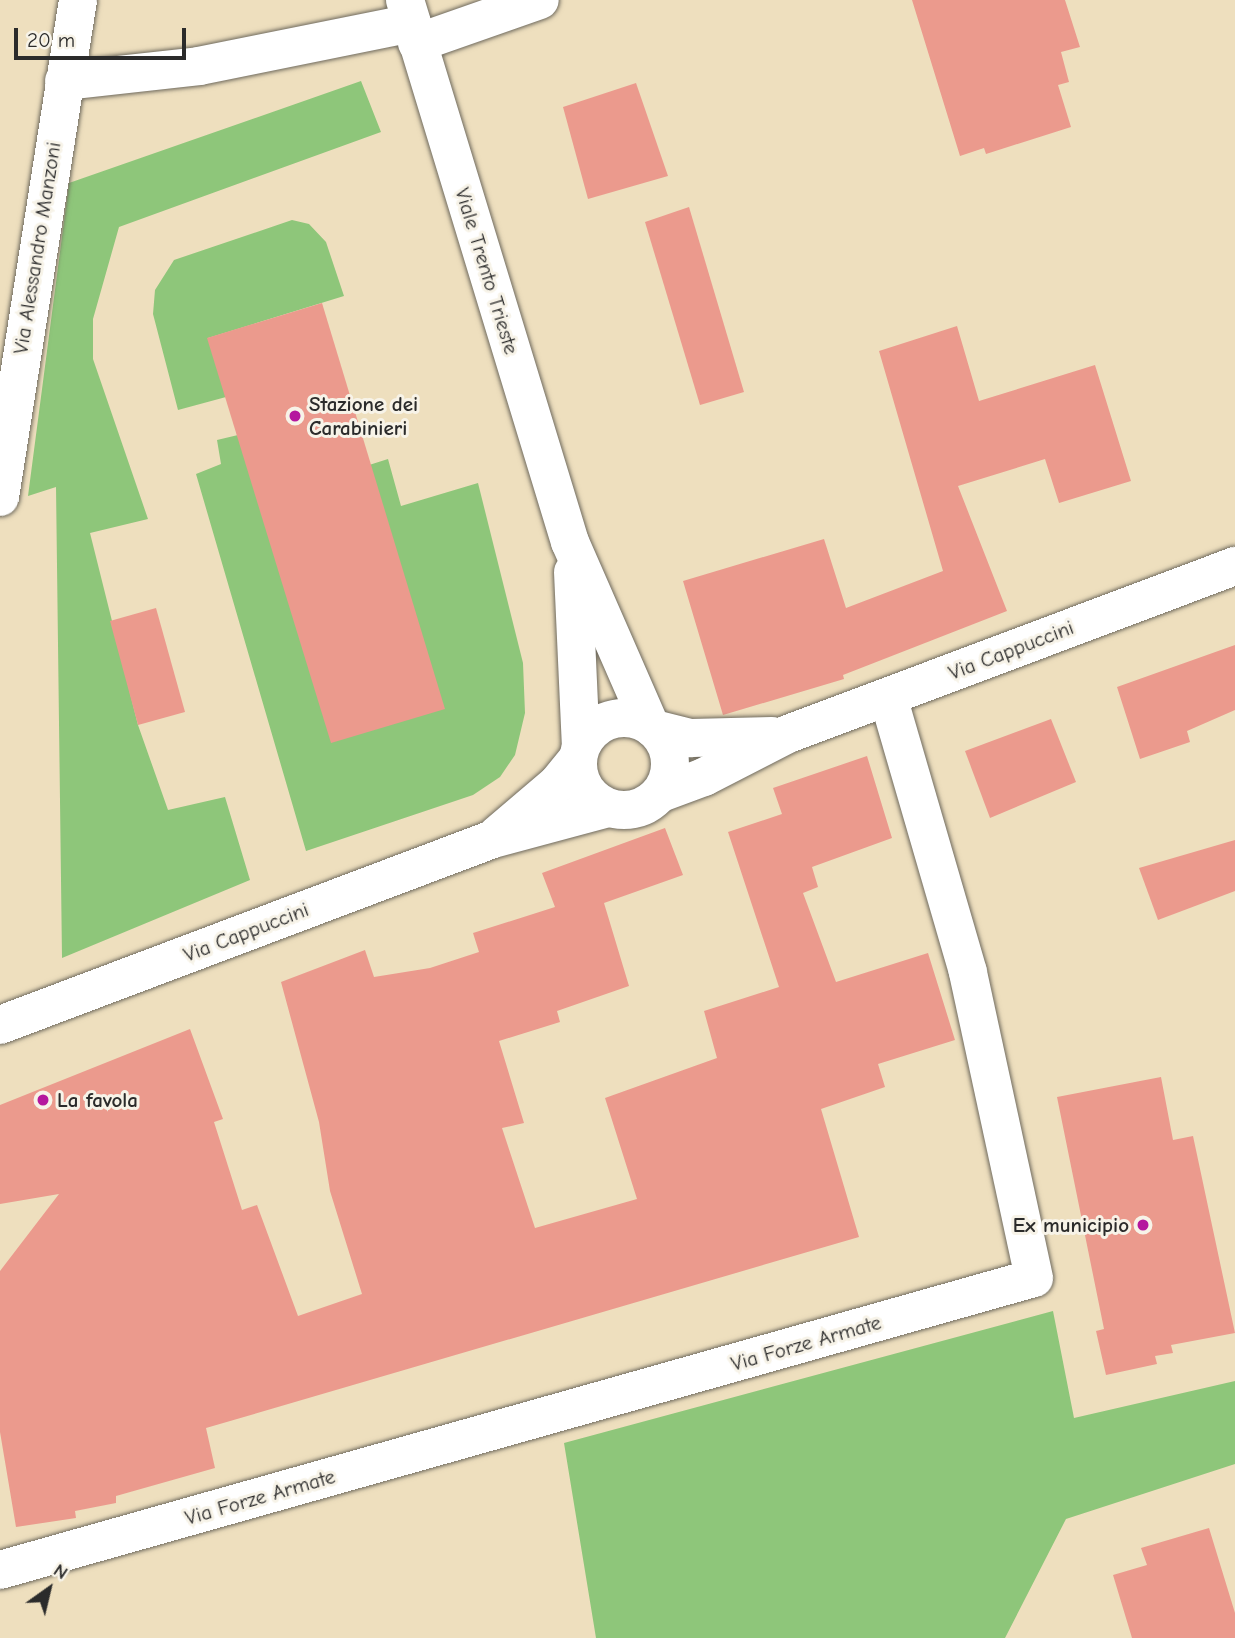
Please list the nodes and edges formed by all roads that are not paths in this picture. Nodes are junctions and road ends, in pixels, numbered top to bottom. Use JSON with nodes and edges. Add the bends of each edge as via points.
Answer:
{"nodes":[{"id":1,"x":78,"y":0,"type":"edge"},
{"id":2,"x":540,"y":0,"type":"edge"},
{"id":3,"x":411,"y":22,"type":"edge"},
{"id":4,"x":64,"y":81,"type":"junction"},
{"id":5,"x":0,"y":497,"type":"edge"},
{"id":6,"x":570,"y":542,"type":"junction"},
{"id":7,"x":1235,"y":566,"type":"edge"},
{"id":8,"x":888,"y":697,"type":"junction"},
{"id":9,"x":652,"y":727,"type":"junction"},
{"id":10,"x":788,"y":734,"type":"junction"},
{"id":11,"x":579,"y":752,"type":"junction"},
{"id":12,"x":661,"y":793,"type":"junction"},
{"id":13,"x":608,"y":808,"type":"junction"},
{"id":14,"x":493,"y":839,"type":"junction"},
{"id":15,"x":0,"y":1025,"type":"edge"},
{"id":16,"x":0,"y":1570,"type":"edge"}],
"edges":[{"from":1,"to":4,"type":"street","name":"Via Alessandro Manzoni"},
{"from":2,"to":3,"type":"street"},
{"from":3,"to":4,"type":"street","via":[[199,66]]},
{"from":3,"to":6,"type":"street","name":"Viale Trento Trieste"},
{"from":4,"to":5,"type":"street","name":"Via Alessandro Manzoni"},
{"from":6,"to":9,"type":"street","name":"Viale Trento Trieste"},
{"from":6,"to":11,"type":"street","name":"Viale Trento Trieste"},
{"from":7,"to":8,"type":"street","name":"Via Cappuccini"},
{"from":8,"to":10,"type":"street","name":"Via Cappuccini"},
{"from":8,"to":16,"type":"street","name":"Via Forze Armate","via":[[968,972],[1034,1278]]},
{"from":9,"to":10,"type":"street","name":"Via Cappuccini","via":[[722,739]]},
{"from":9,"to":11,"type":"street","via":[[635,719],[603,722]]},
{"from":9,"to":12,"type":"street","via":[[664,740],[671,766]]},
{"from":10,"to":12,"type":"street","name":"Via Cappuccini","via":[[704,778]]},
{"from":11,"to":13,"type":"street","via":[[584,789]]},
{"from":11,"to":14,"type":"street","name":"Via Cappuccini","via":[[557,783]]},
{"from":12,"to":13,"type":"street","via":[[636,808]]},
{"from":13,"to":14,"type":"street","name":"Via Cappuccini"},
{"from":14,"to":15,"type":"street","name":"Via Cappuccini"}]}
